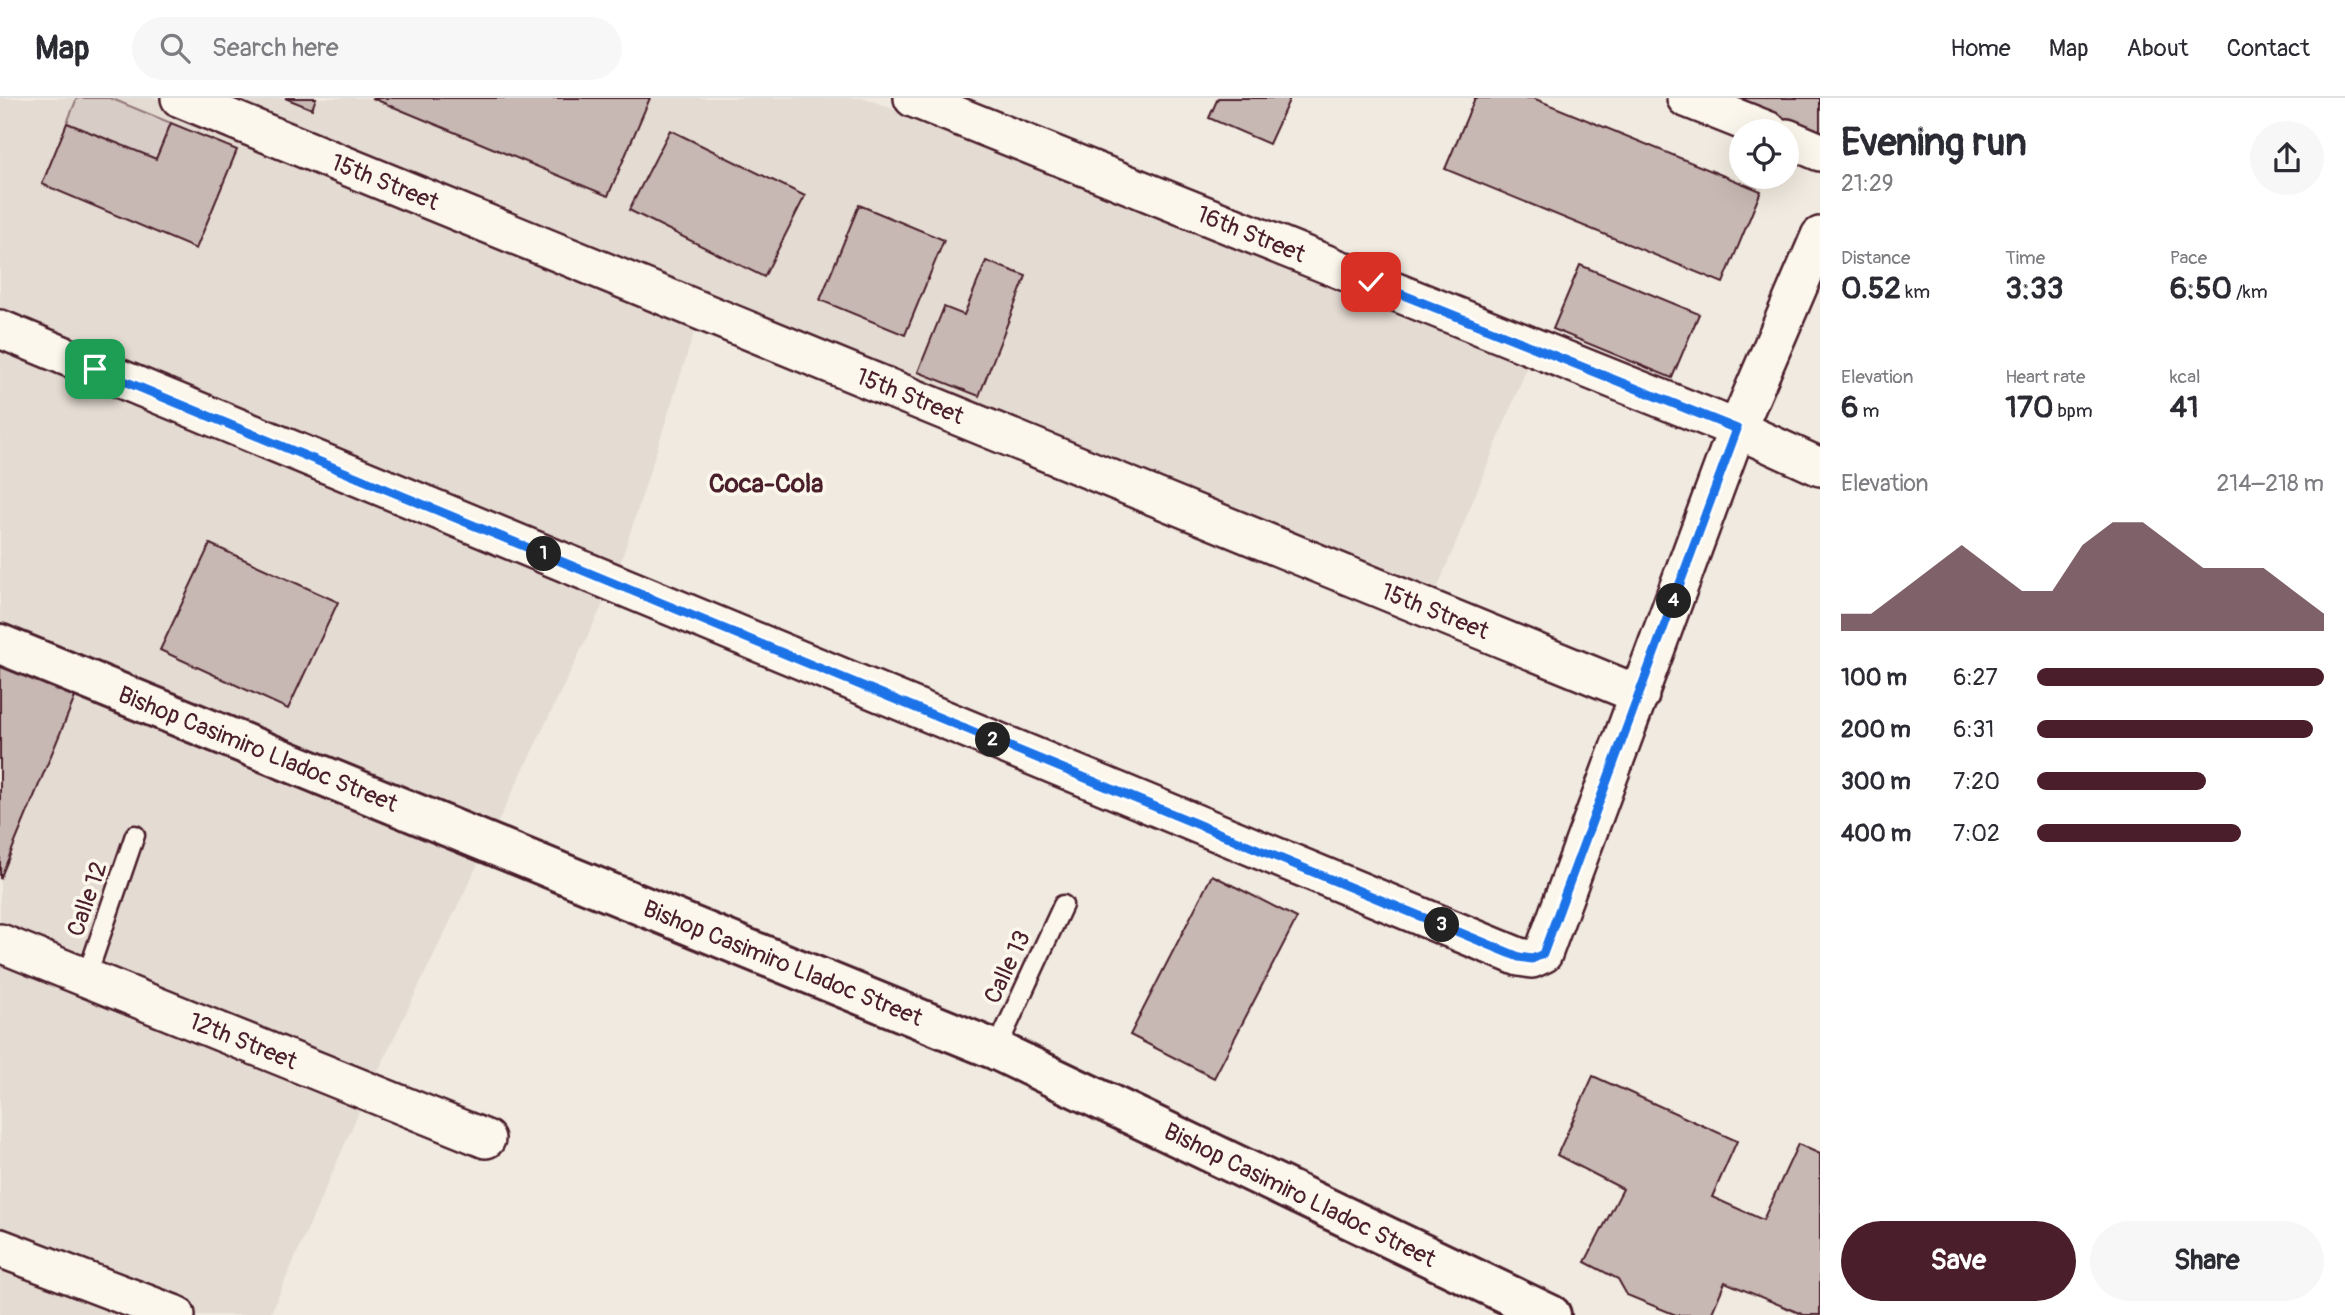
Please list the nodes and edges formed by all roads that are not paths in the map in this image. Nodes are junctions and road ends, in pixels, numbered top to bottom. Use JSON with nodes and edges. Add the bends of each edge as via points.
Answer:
{"nodes":[{"id":1,"x":180,"y":98,"type":"edge"},
{"id":2,"x":913,"y":98,"type":"edge"},
{"id":3,"x":1686,"y":98,"type":"edge"},
{"id":4,"x":1739,"y":119,"type":"edge"},
{"id":5,"x":1799,"y":143,"type":"edge"},
{"id":6,"x":1820,"y":152,"type":"edge"},
{"id":7,"x":1820,"y":236,"type":"edge"},
{"id":8,"x":0,"y":329,"type":"edge"},
{"id":9,"x":1737,"y":429,"type":"junction"},
{"id":10,"x":1820,"y":467,"type":"edge"},
{"id":11,"x":0,"y":644,"type":"edge"},
{"id":12,"x":1640,"y":695,"type":"junction"},
{"id":13,"x":135,"y":835,"type":"dead end"},
{"id":14,"x":1063,"y":905,"type":"dead end"},
{"id":15,"x":0,"y":943,"type":"edge"},
{"id":16,"x":86,"y":978,"type":"junction"},
{"id":17,"x":996,"y":1050,"type":"junction"},
{"id":18,"x":486,"y":1139,"type":"dead end"},
{"id":19,"x":0,"y":1248,"type":"edge"},
{"id":20,"x":176,"y":1315,"type":"edge"},
{"id":21,"x":1551,"y":1315,"type":"edge"}],
"edges":[{"from":1,"to":12,"type":"street","name":"15th Street"},
{"from":2,"to":9,"type":"street","name":"16th Street"},
{"from":3,"to":4,"type":"street"},
{"from":5,"to":6,"type":"street"},
{"from":7,"to":9,"type":"street"},
{"from":8,"to":12,"type":"street","via":[[1519,957],[1532,959],[1543,954]]},
{"from":9,"to":10,"type":"street","name":"16th Street"},
{"from":9,"to":12,"type":"street"},
{"from":11,"to":17,"type":"street","name":"Bishop Casimiro Lladoc Street"},
{"from":13,"to":16,"type":"lane","name":"Calle 12"},
{"from":14,"to":17,"type":"lane","name":"Calle 13"},
{"from":15,"to":16,"type":"street","name":"12th Street"},
{"from":16,"to":18,"type":"street","name":"12th Street"},
{"from":17,"to":21,"type":"street","name":"Bishop Casimiro Lladoc Street"},
{"from":19,"to":20,"type":"street"}]}
